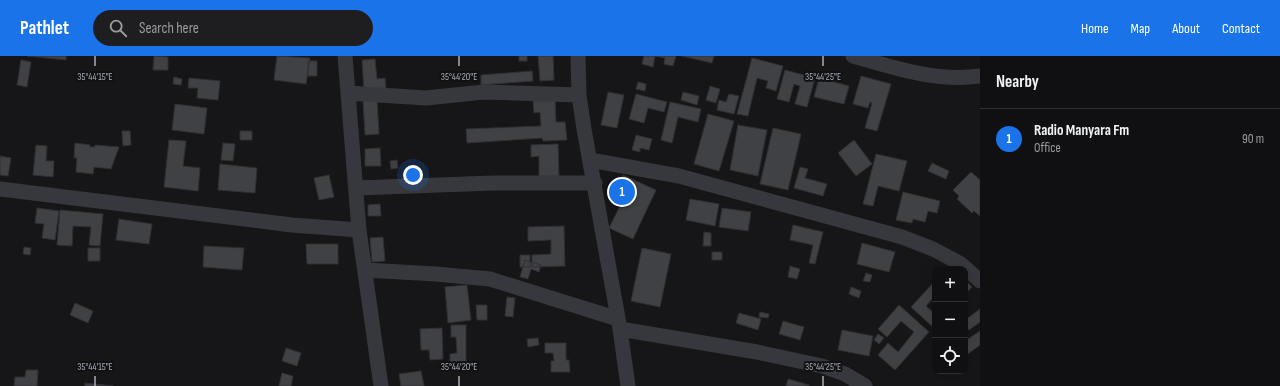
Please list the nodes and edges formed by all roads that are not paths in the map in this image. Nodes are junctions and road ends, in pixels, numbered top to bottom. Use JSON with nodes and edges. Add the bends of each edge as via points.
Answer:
{"nodes":[{"id":1,"x":345,"y":56,"type":"edge"},
{"id":2,"x":578,"y":56,"type":"edge"},
{"id":3,"x":853,"y":56,"type":"edge"},
{"id":4,"x":980,"y":76,"type":"edge"},
{"id":5,"x":348,"y":93,"type":"junction"},
{"id":6,"x":579,"y":95,"type":"junction"},
{"id":7,"x":590,"y":160,"type":"junction"},
{"id":8,"x":595,"y":183,"type":"junction"},
{"id":9,"x":356,"y":188,"type":"junction"},
{"id":10,"x":0,"y":189,"type":"edge"},
{"id":11,"x":359,"y":230,"type":"junction"},
{"id":12,"x":365,"y":270,"type":"junction"},
{"id":13,"x":980,"y":281,"type":"edge"},
{"id":14,"x":619,"y":324,"type":"junction"},
{"id":15,"x":382,"y":386,"type":"edge"},
{"id":16,"x":628,"y":386,"type":"edge"},
{"id":17,"x":865,"y":386,"type":"edge"}],
"edges":[{"from":1,"to":5,"type":"street"},
{"from":2,"to":6,"type":"street"},
{"from":3,"to":4,"type":"street","via":[[898,69],[947,78]]},
{"from":5,"to":6,"type":"street","via":[[426,98],[484,92]]},
{"from":5,"to":9,"type":"street"},
{"from":6,"to":7,"type":"street"},
{"from":7,"to":8,"type":"street"},
{"from":7,"to":13,"type":"street","via":[[679,176],[902,237],[962,264]]},
{"from":8,"to":9,"type":"street","via":[[493,183]]},
{"from":8,"to":14,"type":"street"},
{"from":9,"to":11,"type":"street"},
{"from":10,"to":11,"type":"street","via":[[292,225]]},
{"from":11,"to":12,"type":"street"},
{"from":12,"to":14,"type":"street","via":[[490,279]]},
{"from":12,"to":15,"type":"street"},
{"from":14,"to":16,"type":"street"},
{"from":14,"to":17,"type":"street","via":[[822,366],[845,374]]}]}
